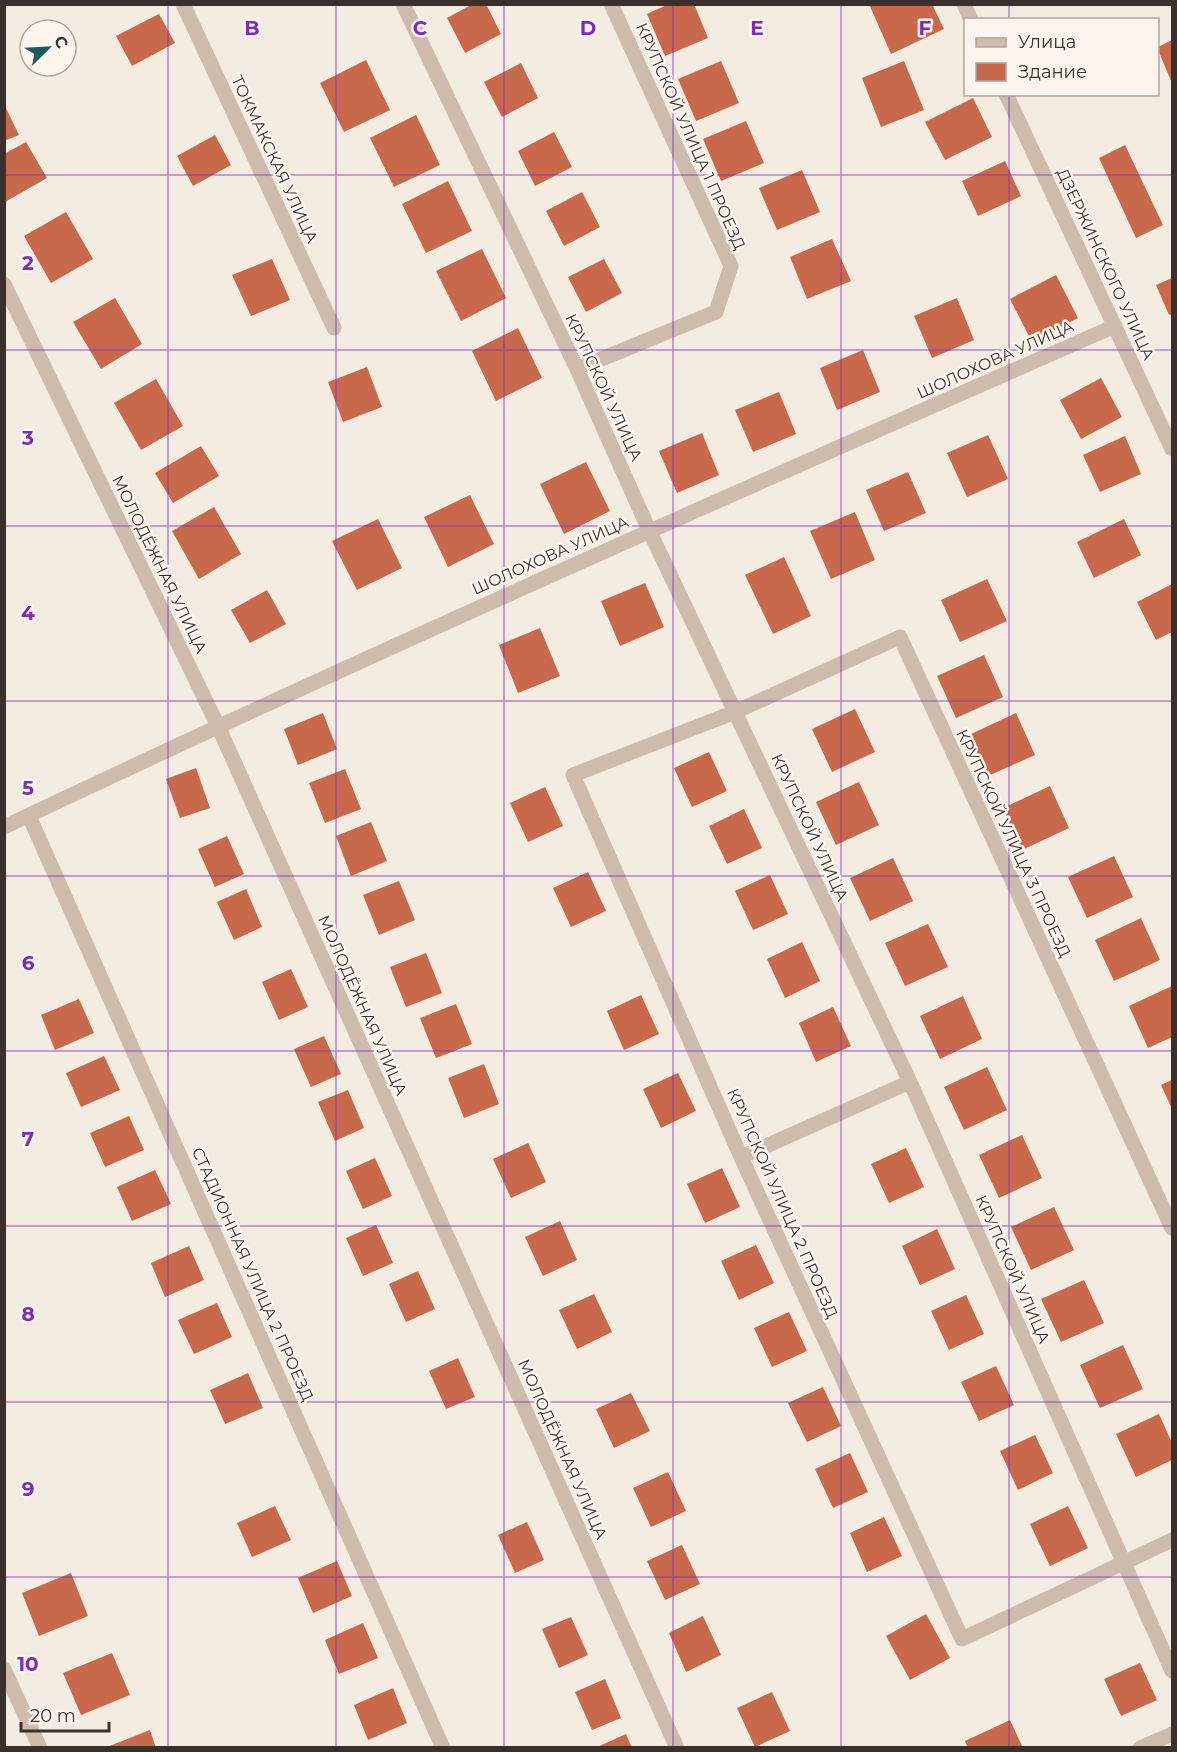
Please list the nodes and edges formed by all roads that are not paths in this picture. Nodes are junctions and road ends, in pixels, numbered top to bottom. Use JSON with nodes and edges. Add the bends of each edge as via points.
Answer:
{"nodes":[{"id":1,"x":183,"y":4,"type":"edge"},
{"id":2,"x":403,"y":4,"type":"edge"},
{"id":3,"x":611,"y":4,"type":"edge"},
{"id":4,"x":963,"y":4,"type":"edge"},
{"id":5,"x":970,"y":18,"type":"edge"},
{"id":6,"x":1007,"y":96,"type":"edge"},
{"id":7,"x":4,"y":284,"type":"edge"},
{"id":8,"x":1115,"y":326,"type":"junction"},
{"id":9,"x":334,"y":328,"type":"dead end"},
{"id":10,"x":577,"y":369,"type":"junction"},
{"id":11,"x":1173,"y":449,"type":"edge"},
{"id":12,"x":649,"y":530,"type":"junction"},
{"id":13,"x":735,"y":712,"type":"junction"},
{"id":14,"x":218,"y":726,"type":"junction"},
{"id":15,"x":29,"y":816,"type":"junction"},
{"id":16,"x":4,"y":827,"type":"edge"},
{"id":17,"x":910,"y":1082,"type":"junction"},
{"id":18,"x":741,"y":1157,"type":"junction"},
{"id":19,"x":1173,"y":1228,"type":"edge"},
{"id":20,"x":1173,"y":1540,"type":"edge"},
{"id":21,"x":1125,"y":1563,"type":"junction"},
{"id":22,"x":4,"y":1669,"type":"edge"},
{"id":23,"x":1173,"y":1671,"type":"edge"},
{"id":24,"x":1173,"y":1734,"type":"edge"},
{"id":25,"x":40,"y":1748,"type":"edge"},
{"id":26,"x":443,"y":1748,"type":"edge"},
{"id":27,"x":677,"y":1748,"type":"edge"},
{"id":28,"x":1140,"y":1748,"type":"edge"}],
"edges":[{"from":1,"to":9,"type":"street","name":"ТОКМАКСКАЯ УЛИЦА"},
{"from":2,"to":10,"type":"street","name":"КРУПСКОЙ УЛИЦА"},
{"from":3,"to":10,"type":"street","name":"КРУПСКОЙ УЛИЦА 1 ПРОЕЗД","via":[[731,266],[716,312]]},
{"from":4,"to":5,"type":"street"},
{"from":6,"to":8,"type":"street","name":"ДЗЕРЖИНСКОГО УЛИЦА"},
{"from":7,"to":14,"type":"street","name":"МОЛОДЁЖНАЯ УЛИЦА"},
{"from":8,"to":11,"type":"street","name":"ДЗЕРЖИНСКОГО УЛИЦА"},
{"from":8,"to":12,"type":"street","name":"ШОЛОХОВА УЛИЦА"},
{"from":10,"to":12,"type":"street","name":"КРУПСКОЙ УЛИЦА"},
{"from":12,"to":13,"type":"street","name":"КРУПСКОЙ УЛИЦА"},
{"from":12,"to":14,"type":"street","name":"ШОЛОХОВА УЛИЦА"},
{"from":13,"to":17,"type":"street","name":"КРУПСКОЙ УЛИЦА"},
{"from":13,"to":18,"type":"street","name":"КРУПСКОЙ УЛИЦА 2 ПРОЕЗД","via":[[573,775]]},
{"from":13,"to":19,"type":"street","name":"КРУПСКОЙ УЛИЦА 3 ПРОЕЗД","via":[[900,637]]},
{"from":14,"to":15,"type":"street","name":"ШОЛОХОВА УЛИЦА"},
{"from":14,"to":27,"type":"street","name":"МОЛОДЁЖНАЯ УЛИЦА"},
{"from":15,"to":16,"type":"street","name":"ШОЛОХОВА УЛИЦА"},
{"from":15,"to":26,"type":"street","name":"СТАДИОННАЯ УЛИЦА 2 ПРОЕЗД"},
{"from":17,"to":18,"type":"street"},
{"from":17,"to":21,"type":"street","name":"КРУПСКОЙ УЛИЦА"},
{"from":18,"to":21,"type":"street","name":"КРУПСКОЙ УЛИЦА 2 ПРОЕЗД","via":[[962,1639]]},
{"from":20,"to":21,"type":"street"},
{"from":21,"to":23,"type":"street","name":"КРУПСКОЙ УЛИЦА"},
{"from":22,"to":25,"type":"street"},
{"from":24,"to":28,"type":"street"}]}
